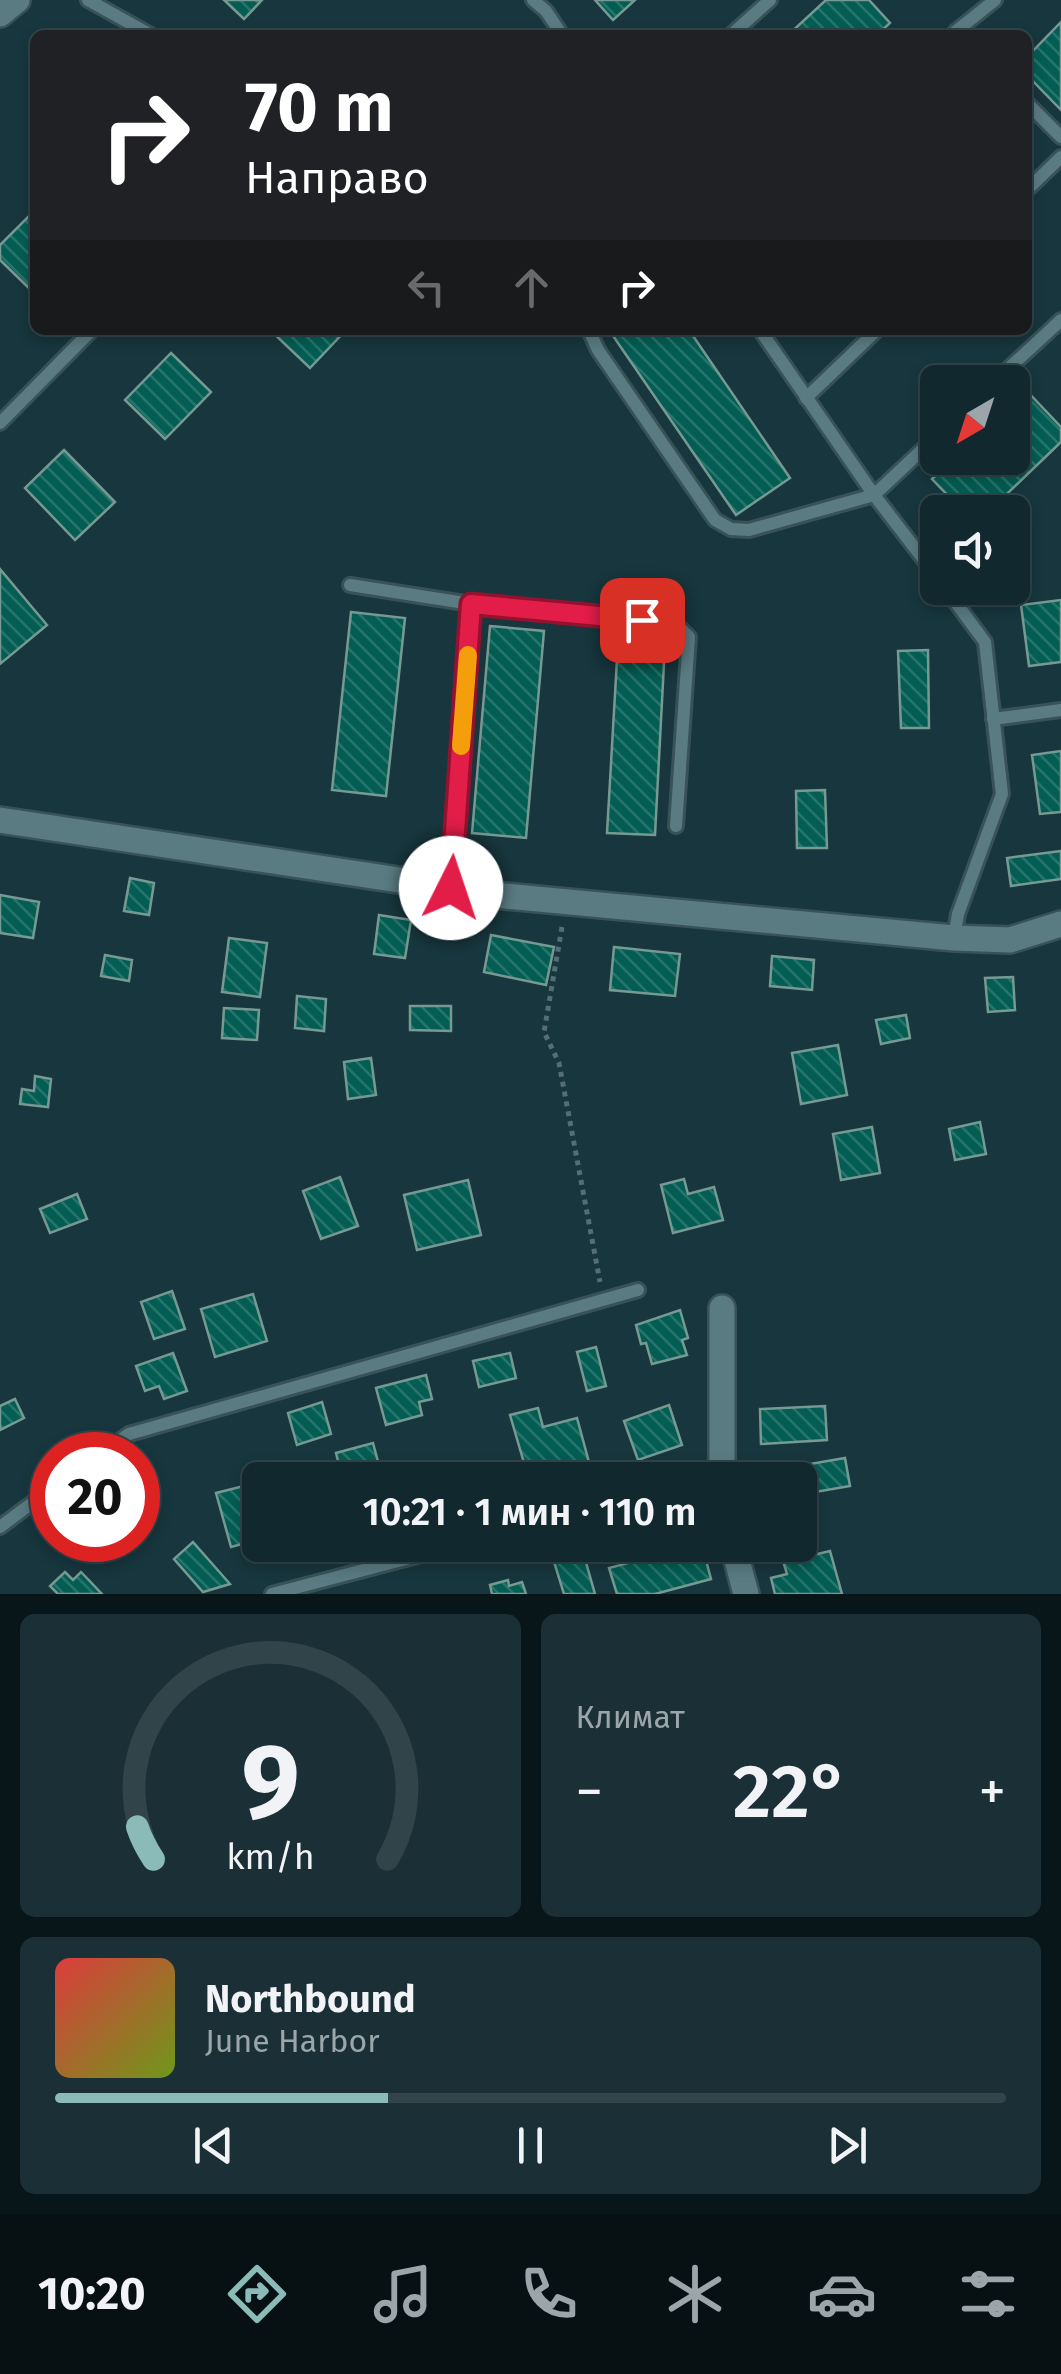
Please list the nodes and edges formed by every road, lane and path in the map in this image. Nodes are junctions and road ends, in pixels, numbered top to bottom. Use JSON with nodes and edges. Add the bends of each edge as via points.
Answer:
{"nodes":[{"id":1,"x":17,"y":0,"type":"edge"},
{"id":2,"x":88,"y":0,"type":"edge"},
{"id":3,"x":533,"y":0,"type":"edge"},
{"id":4,"x":770,"y":0,"type":"edge"},
{"id":5,"x":995,"y":0,"type":"edge"},
{"id":6,"x":0,"y":14,"type":"edge"},
{"id":7,"x":142,"y":30,"type":"edge"},
{"id":8,"x":559,"y":30,"type":"edge"},
{"id":9,"x":737,"y":30,"type":"edge"},
{"id":10,"x":960,"y":30,"type":"edge"},
{"id":11,"x":1032,"y":108,"type":"edge"},
{"id":12,"x":1061,"y":136,"type":"edge"},
{"id":13,"x":1061,"y":157,"type":"edge"},
{"id":14,"x":1032,"y":184,"type":"edge"},
{"id":15,"x":1061,"y":320,"type":"edge"},
{"id":16,"x":87,"y":335,"type":"edge"},
{"id":17,"x":591,"y":335,"type":"edge"},
{"id":18,"x":763,"y":335,"type":"edge"},
{"id":19,"x":873,"y":335,"type":"edge"},
{"id":20,"x":1012,"y":365,"type":"edge"},
{"id":21,"x":806,"y":398,"type":"junction"},
{"id":22,"x":0,"y":423,"type":"edge"},
{"id":23,"x":920,"y":452,"type":"edge"},
{"id":24,"x":874,"y":494,"type":"junction"},
{"id":25,"x":920,"y":554,"type":"edge"},
{"id":26,"x":350,"y":585,"type":"dead end"},
{"id":27,"x":471,"y":604,"type":"junction"},
{"id":28,"x":957,"y":605,"type":"edge"},
{"id":29,"x":1061,"y":710,"type":"edge"},
{"id":30,"x":994,"y":719,"type":"junction"},
{"id":31,"x":0,"y":820,"type":"edge"},
{"id":32,"x":676,"y":826,"type":"dead end"},
{"id":33,"x":451,"y":888,"type":"junction"},
{"id":34,"x":566,"y":902,"type":"junction"},
{"id":35,"x":1061,"y":924,"type":"edge"},
{"id":36,"x":954,"y":938,"type":"junction"},
{"id":37,"x":638,"y":1290,"type":"dead end"},
{"id":38,"x":604,"y":1299,"type":"junction"},
{"id":39,"x":722,"y":1308,"type":"dead end"},
{"id":40,"x":136,"y":1432,"type":"edge"},
{"id":41,"x":722,"y":1462,"type":"edge"},
{"id":42,"x":30,"y":1504,"type":"edge"},
{"id":43,"x":0,"y":1527,"type":"edge"},
{"id":44,"x":393,"y":1562,"type":"edge"},
{"id":45,"x":738,"y":1562,"type":"edge"},
{"id":46,"x":272,"y":1594,"type":"edge"},
{"id":47,"x":746,"y":1594,"type":"edge"}],
"edges":[{"from":1,"to":6,"type":"street"},
{"from":2,"to":7,"type":"lane"},
{"from":3,"to":8,"type":"lane"},
{"from":4,"to":9,"type":"lane"},
{"from":5,"to":10,"type":"lane"},
{"from":11,"to":12,"type":"lane"},
{"from":13,"to":14,"type":"lane"},
{"from":15,"to":20,"type":"lane"},
{"from":16,"to":22,"type":"lane"},
{"from":17,"to":24,"type":"lane","via":[[715,520],[731,529],[750,530]]},
{"from":18,"to":21,"type":"lane"},
{"from":19,"to":21,"type":"lane"},
{"from":21,"to":24,"type":"lane"},
{"from":23,"to":24,"type":"lane"},
{"from":24,"to":25,"type":"lane"},
{"from":26,"to":27,"type":"lane"},
{"from":27,"to":32,"type":"lane","via":[[676,624],[689,637]]},
{"from":27,"to":33,"type":"lane"},
{"from":28,"to":30,"type":"lane","via":[[986,642]]},
{"from":29,"to":30,"type":"lane"},
{"from":30,"to":36,"type":"lane","via":[[1002,794]]},
{"from":31,"to":33,"type":"street"},
{"from":33,"to":34,"type":"street"},
{"from":34,"to":36,"type":"street"},
{"from":34,"to":38,"type":"path","via":[[544,1032],[559,1063]]},
{"from":35,"to":36,"type":"street","via":[[1010,940]]},
{"from":37,"to":38,"type":"lane"},
{"from":38,"to":40,"type":"lane"},
{"from":39,"to":41,"type":"street"},
{"from":42,"to":43,"type":"lane"},
{"from":44,"to":46,"type":"lane"},
{"from":45,"to":47,"type":"street"}]}
